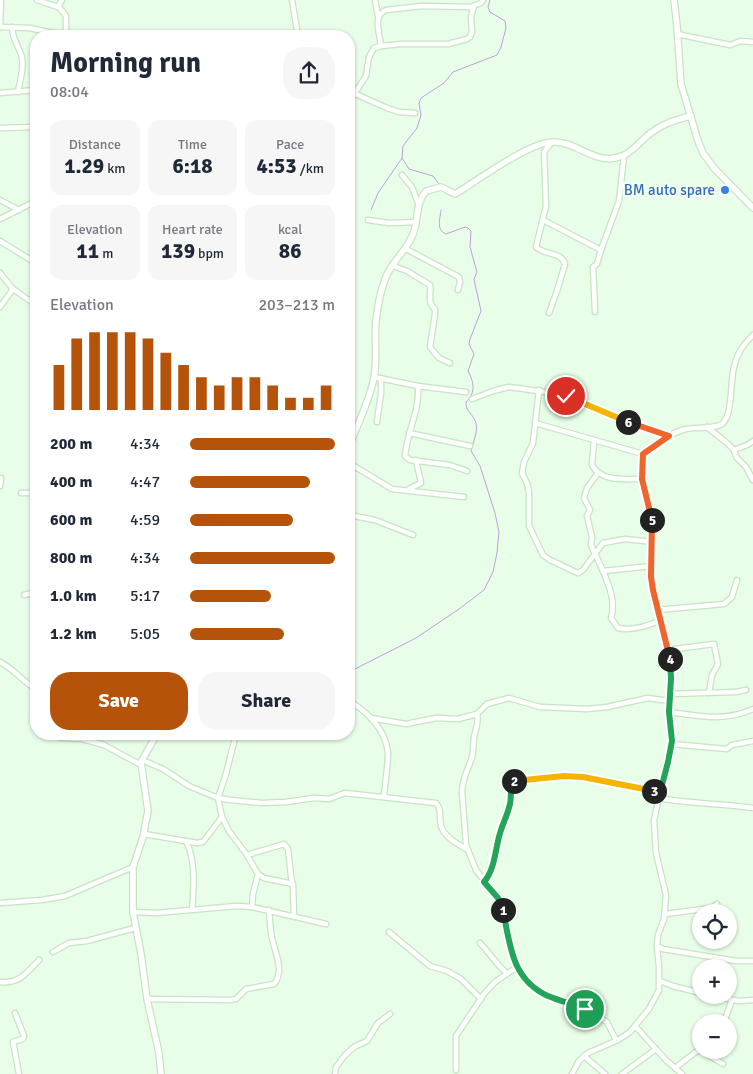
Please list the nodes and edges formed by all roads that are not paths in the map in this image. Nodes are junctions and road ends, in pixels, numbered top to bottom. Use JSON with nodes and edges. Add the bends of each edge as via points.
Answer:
{"nodes":[{"id":1,"x":1,"y":0,"type":"edge"},
{"id":2,"x":38,"y":0,"type":"edge"},
{"id":3,"x":62,"y":0,"type":"edge"},
{"id":4,"x":292,"y":0,"type":"edge"},
{"id":5,"x":375,"y":0,"type":"edge"},
{"id":6,"x":483,"y":0,"type":"edge"},
{"id":7,"x":674,"y":0,"type":"edge"},
{"id":8,"x":474,"y":6,"type":"junction"},
{"id":9,"x":59,"y":7,"type":"junction"},
{"id":10,"x":378,"y":16,"type":"junction"},
{"id":11,"x":0,"y":27,"type":"edge"},
{"id":12,"x":12,"y":27,"type":"junction"},
{"id":13,"x":39,"y":30,"type":"edge"},
{"id":14,"x":66,"y":30,"type":"edge"},
{"id":15,"x":297,"y":30,"type":"edge"},
{"id":16,"x":677,"y":34,"type":"junction"},
{"id":17,"x":753,"y":42,"type":"edge"},
{"id":18,"x":381,"y":46,"type":"junction"},
{"id":19,"x":30,"y":91,"type":"edge"},
{"id":20,"x":18,"y":92,"type":"junction"},
{"id":21,"x":0,"y":93,"type":"edge"},
{"id":22,"x":355,"y":93,"type":"joint"},
{"id":23,"x":416,"y":113,"type":"dead end"},
{"id":24,"x":691,"y":116,"type":"junction"},
{"id":25,"x":30,"y":127,"type":"edge"},
{"id":26,"x":0,"y":128,"type":"edge"},
{"id":27,"x":552,"y":142,"type":"junction"},
{"id":28,"x":624,"y":156,"type":"junction"},
{"id":29,"x":402,"y":175,"type":"dead end"},
{"id":30,"x":0,"y":200,"type":"edge"},
{"id":31,"x":418,"y":203,"type":"junction"},
{"id":32,"x":30,"y":204,"type":"edge"},
{"id":33,"x":753,"y":208,"type":"edge"},
{"id":34,"x":18,"y":210,"type":"junction"},
{"id":35,"x":0,"y":219,"type":"edge"},
{"id":36,"x":368,"y":220,"type":"dead end"},
{"id":37,"x":543,"y":220,"type":"junction"},
{"id":38,"x":416,"y":222,"type":"junction"},
{"id":39,"x":0,"y":241,"type":"edge"},
{"id":40,"x":406,"y":249,"type":"junction"},
{"id":41,"x":601,"y":250,"type":"junction"},
{"id":42,"x":30,"y":259,"type":"edge"},
{"id":43,"x":393,"y":266,"type":"junction"},
{"id":44,"x":0,"y":273,"type":"edge"},
{"id":45,"x":13,"y":290,"type":"junction"},
{"id":46,"x":458,"y":290,"type":"dead end"},
{"id":47,"x":30,"y":301,"type":"edge"},
{"id":48,"x":0,"y":307,"type":"edge"},
{"id":49,"x":595,"y":312,"type":"dead end"},
{"id":50,"x":549,"y":313,"type":"dead end"},
{"id":51,"x":753,"y":335,"type":"edge"},
{"id":52,"x":450,"y":364,"type":"dead end"},
{"id":53,"x":374,"y":377,"type":"junction"},
{"id":54,"x":381,"y":378,"type":"junction"},
{"id":55,"x":418,"y":386,"type":"junction"},
{"id":56,"x":539,"y":390,"type":"junction"},
{"id":57,"x":466,"y":392,"type":"dead end"},
{"id":58,"x":472,"y":399,"type":"dead end"},
{"id":59,"x":377,"y":422,"type":"dead end"},
{"id":60,"x":535,"y":423,"type":"junction"},
{"id":61,"x":706,"y":426,"type":"junction"},
{"id":62,"x":355,"y":432,"type":"edge"},
{"id":63,"x":409,"y":433,"type":"junction"},
{"id":64,"x":669,"y":436,"type":"junction"},
{"id":65,"x":594,"y":440,"type":"junction"},
{"id":66,"x":753,"y":441,"type":"edge"},
{"id":67,"x":470,"y":446,"type":"dead end"},
{"id":68,"x":734,"y":450,"type":"junction"},
{"id":69,"x":643,"y":454,"type":"junction"},
{"id":70,"x":416,"y":460,"type":"junction"},
{"id":71,"x":355,"y":467,"type":"edge"},
{"id":72,"x":468,"y":471,"type":"dead end"},
{"id":73,"x":598,"y":473,"type":"junction"},
{"id":74,"x":1,"y":478,"type":"dead end"},
{"id":75,"x":642,"y":479,"type":"junction"},
{"id":76,"x":753,"y":480,"type":"edge"},
{"id":77,"x":0,"y":486,"type":"edge"},
{"id":78,"x":408,"y":490,"type":"junction"},
{"id":79,"x":21,"y":493,"type":"dead end"},
{"id":80,"x":30,"y":493,"type":"edge"},
{"id":81,"x":464,"y":497,"type":"dead end"},
{"id":82,"x":355,"y":516,"type":"edge"},
{"id":83,"x":413,"y":535,"type":"dead end"},
{"id":84,"x":653,"y":542,"type":"junction"},
{"id":85,"x":596,"y":555,"type":"junction"},
{"id":86,"x":652,"y":566,"type":"junction"},
{"id":87,"x":603,"y":571,"type":"junction"},
{"id":88,"x":737,"y":580,"type":"dead end"},
{"id":89,"x":30,"y":593,"type":"edge"},
{"id":90,"x":24,"y":594,"type":"dead end"},
{"id":91,"x":657,"y":610,"type":"junction"},
{"id":92,"x":659,"y":621,"type":"junction"},
{"id":93,"x":667,"y":650,"type":"junction"},
{"id":94,"x":0,"y":662,"type":"edge"},
{"id":95,"x":30,"y":684,"type":"edge"},
{"id":96,"x":746,"y":690,"type":"dead end"},
{"id":97,"x":709,"y":693,"type":"junction"},
{"id":98,"x":669,"y":694,"type":"junction"},
{"id":99,"x":669,"y":701,"type":"junction"},
{"id":100,"x":355,"y":705,"type":"edge"},
{"id":101,"x":753,"y":709,"type":"edge"},
{"id":102,"x":669,"y":712,"type":"junction"},
{"id":103,"x":477,"y":714,"type":"junction"},
{"id":104,"x":371,"y":718,"type":"junction"},
{"id":105,"x":86,"y":740,"type":"edge"},
{"id":106,"x":154,"y":740,"type":"edge"},
{"id":107,"x":234,"y":740,"type":"edge"},
{"id":108,"x":753,"y":741,"type":"edge"},
{"id":109,"x":671,"y":744,"type":"junction"},
{"id":110,"x":141,"y":762,"type":"junction"},
{"id":111,"x":659,"y":795,"type":"junction"},
{"id":112,"x":384,"y":796,"type":"junction"},
{"id":113,"x":218,"y":798,"type":"junction"},
{"id":114,"x":753,"y":808,"type":"edge"},
{"id":115,"x":222,"y":817,"type":"junction"},
{"id":116,"x":144,"y":834,"type":"junction"},
{"id":117,"x":186,"y":841,"type":"junction"},
{"id":118,"x":468,"y":850,"type":"junction"},
{"id":119,"x":247,"y":855,"type":"junction"},
{"id":120,"x":133,"y":867,"type":"junction"},
{"id":121,"x":258,"y":874,"type":"junction"},
{"id":122,"x":484,"y":882,"type":"junction"},
{"id":123,"x":292,"y":884,"type":"junction"},
{"id":124,"x":0,"y":903,"type":"edge"},
{"id":125,"x":252,"y":907,"type":"junction"},
{"id":126,"x":192,"y":910,"type":"junction"},
{"id":127,"x":269,"y":910,"type":"junction"},
{"id":128,"x":692,"y":910,"type":"edge"},
{"id":129,"x":132,"y":912,"type":"junction"},
{"id":130,"x":665,"y":914,"type":"junction"},
{"id":131,"x":294,"y":916,"type":"junction"},
{"id":132,"x":326,"y":924,"type":"dead end"},
{"id":133,"x":135,"y":928,"type":"junction"},
{"id":134,"x":389,"y":932,"type":"dead end"},
{"id":135,"x":480,"y":943,"type":"dead end"},
{"id":136,"x":657,"y":946,"type":"junction"},
{"id":137,"x":53,"y":952,"type":"dead end"},
{"id":138,"x":39,"y":960,"type":"dead end"},
{"id":139,"x":753,"y":961,"type":"edge"},
{"id":140,"x":517,"y":966,"type":"junction"},
{"id":141,"x":507,"y":973,"type":"junction"},
{"id":142,"x":660,"y":981,"type":"junction"},
{"id":143,"x":0,"y":982,"type":"edge"},
{"id":144,"x":692,"y":991,"type":"edge"},
{"id":145,"x":147,"y":999,"type":"junction"},
{"id":146,"x":481,"y":999,"type":"junction"},
{"id":147,"x":737,"y":1000,"type":"edge"},
{"id":148,"x":753,"y":1000,"type":"edge"},
{"id":149,"x":14,"y":1013,"type":"dead end"},
{"id":150,"x":390,"y":1014,"type":"dead end"},
{"id":151,"x":635,"y":1026,"type":"junction"},
{"id":152,"x":616,"y":1040,"type":"junction"},
{"id":153,"x":656,"y":1049,"type":"junction"},
{"id":154,"x":584,"y":1056,"type":"junction"},
{"id":155,"x":723,"y":1064,"type":"dead end"},
{"id":156,"x":675,"y":1068,"type":"junction"},
{"id":157,"x":456,"y":1070,"type":"dead end"},
{"id":158,"x":19,"y":1074,"type":"edge"},
{"id":159,"x":161,"y":1074,"type":"edge"},
{"id":160,"x":335,"y":1074,"type":"edge"},
{"id":161,"x":572,"y":1074,"type":"edge"},
{"id":162,"x":605,"y":1074,"type":"edge"},
{"id":163,"x":622,"y":1074,"type":"edge"},
{"id":164,"x":682,"y":1074,"type":"edge"}],
"edges":[{"from":1,"to":11,"type":"street"},
{"from":2,"to":9,"type":"street"},
{"from":3,"to":9,"type":"street"},
{"from":4,"to":15,"type":"street"},
{"from":5,"to":10,"type":"street"},
{"from":6,"to":8,"type":"street"},
{"from":7,"to":16,"type":"street"},
{"from":8,"to":10,"type":"street","via":[[393,8]]},
{"from":8,"to":18,"type":"street","via":[[472,32],[467,39],[448,44]]},
{"from":9,"to":14,"type":"street","via":[[66,16]]},
{"from":10,"to":18,"type":"street"},
{"from":11,"to":12,"type":"street"},
{"from":12,"to":13,"type":"street"},
{"from":12,"to":20,"type":"street","via":[[13,39],[22,60]]},
{"from":16,"to":17,"type":"street","via":[[730,45],[741,41]]},
{"from":16,"to":24,"type":"street","via":[[682,84]]},
{"from":18,"to":22,"type":"street","via":[[374,48],[369,56],[366,76]]},
{"from":19,"to":20,"type":"street"},
{"from":20,"to":21,"type":"street"},
{"from":22,"to":23,"type":"street","via":[[399,112]]},
{"from":24,"to":28,"type":"street","via":[[662,126]]},
{"from":24,"to":33,"type":"street","via":[[698,141],[714,168]]},
{"from":25,"to":26,"type":"street"},
{"from":27,"to":28,"type":"street","via":[[606,159]]},
{"from":27,"to":31,"type":"street","via":[[538,145],[455,194],[441,187],[432,188]]},
{"from":27,"to":37,"type":"street","via":[[544,152],[546,189]]},
{"from":28,"to":41,"type":"street","via":[[620,201]]},
{"from":29,"to":31,"type":"street","via":[[412,187]]},
{"from":30,"to":34,"type":"street"},
{"from":31,"to":38,"type":"street"},
{"from":32,"to":34,"type":"street"},
{"from":34,"to":35,"type":"street"},
{"from":36,"to":38,"type":"street"},
{"from":37,"to":41,"type":"street"},
{"from":37,"to":50,"type":"street","via":[[536,247],[562,258],[565,264]]},
{"from":38,"to":40,"type":"street"},
{"from":39,"to":42,"type":"street"},
{"from":40,"to":43,"type":"street"},
{"from":40,"to":46,"type":"street","via":[[458,277]]},
{"from":41,"to":49,"type":"street","via":[[593,267]]},
{"from":43,"to":52,"type":"street","via":[[430,285],[429,299],[435,309],[430,346],[439,358]]},
{"from":43,"to":53,"type":"street","via":[[376,313]]},
{"from":44,"to":45,"type":"street"},
{"from":45,"to":47,"type":"street"},
{"from":45,"to":48,"type":"street"},
{"from":51,"to":61,"type":"street","via":[[742,346],[733,368],[725,421],[718,427]]},
{"from":53,"to":54,"type":"street"},
{"from":53,"to":62,"type":"street"},
{"from":54,"to":55,"type":"street"},
{"from":54,"to":59,"type":"street"},
{"from":55,"to":57,"type":"street"},
{"from":55,"to":63,"type":"street","via":[[419,397]]},
{"from":56,"to":58,"type":"street","via":[[509,387]]},
{"from":56,"to":60,"type":"street"},
{"from":56,"to":64,"type":"street","via":[[566,396]]},
{"from":60,"to":65,"type":"street"},
{"from":60,"to":85,"type":"street","via":[[533,443],[522,473],[530,504],[529,526],[535,540],[543,555],[578,572]]},
{"from":61,"to":64,"type":"street"},
{"from":61,"to":68,"type":"street"},
{"from":63,"to":67,"type":"street"},
{"from":63,"to":70,"type":"street","via":[[405,456]]},
{"from":64,"to":69,"type":"street"},
{"from":65,"to":69,"type":"street"},
{"from":65,"to":73,"type":"street","via":[[592,465]]},
{"from":66,"to":68,"type":"street"},
{"from":68,"to":76,"type":"street"},
{"from":69,"to":75,"type":"street"},
{"from":70,"to":72,"type":"street","via":[[450,464]]},
{"from":70,"to":78,"type":"street","via":[[421,483]]},
{"from":71,"to":78,"type":"street","via":[[387,486]]},
{"from":73,"to":75,"type":"street","via":[[612,478]]},
{"from":73,"to":85,"type":"street","via":[[584,498],[590,510],[587,516],[591,545]]},
{"from":74,"to":77,"type":"street"},
{"from":75,"to":84,"type":"street","via":[[652,516]]},
{"from":78,"to":81,"type":"street"},
{"from":79,"to":80,"type":"street"},
{"from":82,"to":83,"type":"street","via":[[375,520]]},
{"from":84,"to":85,"type":"street","via":[[625,539],[603,543]]},
{"from":84,"to":86,"type":"street"},
{"from":85,"to":87,"type":"street"},
{"from":86,"to":87,"type":"street"},
{"from":86,"to":91,"type":"street"},
{"from":87,"to":92,"type":"street","via":[[611,592],[611,618],[618,628],[638,628]]},
{"from":88,"to":91,"type":"street","via":[[732,597],[724,604]]},
{"from":89,"to":90,"type":"street"},
{"from":91,"to":92,"type":"street"},
{"from":92,"to":93,"type":"street"},
{"from":93,"to":97,"type":"street","via":[[714,644],[718,664]]},
{"from":93,"to":98,"type":"street"},
{"from":94,"to":95,"type":"street"},
{"from":96,"to":97,"type":"street"},
{"from":97,"to":98,"type":"street"},
{"from":98,"to":99,"type":"street"},
{"from":99,"to":102,"type":"street"},
{"from":99,"to":103,"type":"street","via":[[648,698],[587,709],[540,707],[509,698],[487,704]]},
{"from":100,"to":104,"type":"street"},
{"from":101,"to":102,"type":"street","via":[[725,718]]},
{"from":102,"to":109,"type":"street"},
{"from":103,"to":104,"type":"street","via":[[406,724]]},
{"from":103,"to":118,"type":"street","via":[[472,757],[464,774],[462,791]]},
{"from":104,"to":112,"type":"street","via":[[384,736],[388,751]]},
{"from":105,"to":110,"type":"street"},
{"from":106,"to":110,"type":"street"},
{"from":107,"to":113,"type":"street"},
{"from":108,"to":109,"type":"street","via":[[727,749]]},
{"from":109,"to":111,"type":"street"},
{"from":110,"to":113,"type":"street","via":[[163,769],[180,782]]},
{"from":110,"to":116,"type":"street","via":[[148,811]]},
{"from":111,"to":114,"type":"street","via":[[681,802]]},
{"from":111,"to":122,"type":"street","via":[[583,777],[514,781],[508,815]]},
{"from":111,"to":130,"type":"street","via":[[654,839],[666,895]]},
{"from":112,"to":113,"type":"street","via":[[345,792],[329,799],[274,803]]},
{"from":112,"to":118,"type":"street","via":[[438,804],[443,829],[451,839]]},
{"from":113,"to":115,"type":"street"},
{"from":115,"to":117,"type":"street","via":[[203,842]]},
{"from":115,"to":119,"type":"street"},
{"from":116,"to":117,"type":"street"},
{"from":116,"to":120,"type":"street"},
{"from":117,"to":126,"type":"street","via":[[192,858]]},
{"from":118,"to":122,"type":"street"},
{"from":119,"to":121,"type":"street"},
{"from":119,"to":123,"type":"street","via":[[284,844],[288,848]]},
{"from":120,"to":124,"type":"street","via":[[65,896]]},
{"from":120,"to":129,"type":"street"},
{"from":121,"to":123,"type":"street"},
{"from":121,"to":125,"type":"street"},
{"from":122,"to":140,"type":"street","via":[[502,904],[507,939]]},
{"from":123,"to":131,"type":"street"},
{"from":125,"to":126,"type":"street"},
{"from":125,"to":127,"type":"street"},
{"from":126,"to":129,"type":"street"},
{"from":127,"to":131,"type":"street"},
{"from":127,"to":145,"type":"street","via":[[279,976],[274,984],[246,990],[230,1000]]},
{"from":128,"to":130,"type":"street"},
{"from":129,"to":133,"type":"street"},
{"from":130,"to":136,"type":"street"},
{"from":131,"to":132,"type":"street"},
{"from":133,"to":137,"type":"street","via":[[69,943]]},
{"from":133,"to":145,"type":"street"},
{"from":134,"to":146,"type":"street","via":[[430,966],[461,979]]},
{"from":135,"to":141,"type":"street"},
{"from":136,"to":139,"type":"street","via":[[731,961]]},
{"from":136,"to":142,"type":"street"},
{"from":138,"to":143,"type":"street","via":[[23,978]]},
{"from":140,"to":141,"type":"street"},
{"from":140,"to":152,"type":"street","via":[[529,982],[546,995],[585,1009],[607,1022]]},
{"from":141,"to":146,"type":"street"},
{"from":142,"to":144,"type":"street"},
{"from":142,"to":151,"type":"street","via":[[656,998]]},
{"from":145,"to":159,"type":"street"},
{"from":146,"to":157,"type":"street","via":[[456,1036]]},
{"from":147,"to":148,"type":"street"},
{"from":149,"to":158,"type":"street","via":[[24,1036],[13,1042]]},
{"from":150,"to":160,"type":"street","via":[[378,1023],[367,1041],[345,1055],[336,1066]]},
{"from":151,"to":152,"type":"street"},
{"from":151,"to":153,"type":"street"},
{"from":152,"to":154,"type":"street"},
{"from":153,"to":156,"type":"street"},
{"from":153,"to":163,"type":"street"},
{"from":154,"to":161,"type":"street"},
{"from":154,"to":162,"type":"street"},
{"from":155,"to":156,"type":"street","via":[[697,1051]]},
{"from":156,"to":164,"type":"street"}]}
